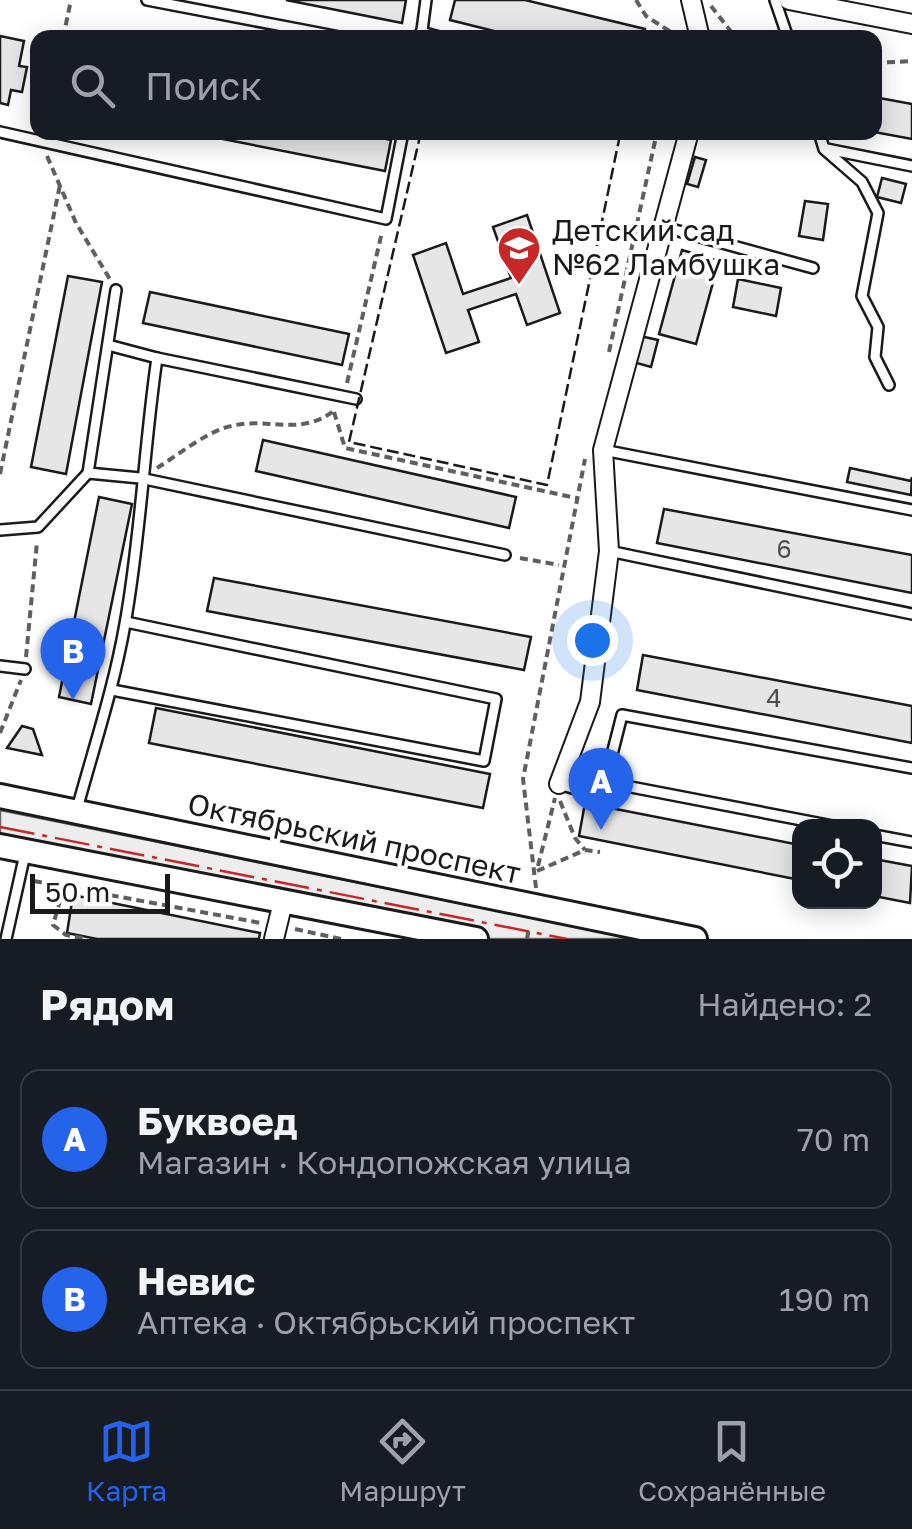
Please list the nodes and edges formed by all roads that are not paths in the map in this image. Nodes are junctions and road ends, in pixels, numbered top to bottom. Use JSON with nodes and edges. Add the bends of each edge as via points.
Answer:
{"nodes":[{"id":1,"x":146,"y":0,"type":"edge"},
{"id":2,"x":426,"y":0,"type":"edge"},
{"id":3,"x":691,"y":0,"type":"edge"},
{"id":4,"x":774,"y":0,"type":"edge"},
{"id":5,"x":789,"y":0,"type":"edge"},
{"id":6,"x":912,"y":24,"type":"edge"},
{"id":7,"x":302,"y":30,"type":"edge"},
{"id":8,"x":422,"y":30,"type":"edge"},
{"id":9,"x":698,"y":30,"type":"edge"},
{"id":10,"x":785,"y":30,"type":"edge"},
{"id":11,"x":0,"y":132,"type":"edge"},
{"id":12,"x":30,"y":139,"type":"edge"},
{"id":13,"x":33,"y":140,"type":"edge"},
{"id":14,"x":401,"y":140,"type":"edge"},
{"id":15,"x":687,"y":140,"type":"edge"},
{"id":16,"x":821,"y":140,"type":"edge"},
{"id":17,"x":824,"y":149,"type":"junction"},
{"id":18,"x":912,"y":166,"type":"edge"},
{"id":19,"x":661,"y":226,"type":"junction"},
{"id":20,"x":813,"y":268,"type":"dead end"},
{"id":21,"x":116,"y":290,"type":"road end"},
{"id":22,"x":108,"y":344,"type":"junction"},
{"id":23,"x":157,"y":358,"type":"junction"},
{"id":24,"x":889,"y":386,"type":"dead end"},
{"id":25,"x":356,"y":399,"type":"dead end"},
{"id":26,"x":603,"y":450,"type":"junction"},
{"id":27,"x":88,"y":473,"type":"junction"},
{"id":28,"x":140,"y":478,"type":"junction"},
{"id":29,"x":912,"y":510,"type":"edge"},
{"id":30,"x":0,"y":530,"type":"edge"},
{"id":31,"x":609,"y":551,"type":"junction"},
{"id":32,"x":505,"y":555,"type":"road end"},
{"id":33,"x":912,"y":614,"type":"edge"},
{"id":34,"x":126,"y":622,"type":"junction"},
{"id":35,"x":0,"y":666,"type":"edge"},
{"id":36,"x":26,"y":669,"type":"road end"},
{"id":37,"x":112,"y":690,"type":"junction"},
{"id":38,"x":912,"y":768,"type":"edge"},
{"id":39,"x":605,"y":782,"type":"junction"},
{"id":40,"x":559,"y":784,"type":"joint"},
{"id":41,"x":0,"y":796,"type":"edge"},
{"id":42,"x":76,"y":812,"type":"junction"},
{"id":43,"x":797,"y":819,"type":"edge"},
{"id":44,"x":882,"y":836,"type":"edge"},
{"id":45,"x":912,"y":842,"type":"edge"},
{"id":46,"x":0,"y":846,"type":"edge"},
{"id":47,"x":26,"y":851,"type":"junction"},
{"id":48,"x":283,"y":902,"type":"junction"},
{"id":49,"x":275,"y":932,"type":"edge"},
{"id":50,"x":663,"y":936,"type":"edge"},
{"id":51,"x":6,"y":939,"type":"edge"},
{"id":52,"x":476,"y":939,"type":"edge"},
{"id":53,"x":696,"y":939,"type":"edge"}],
"edges":[{"from":1,"to":7,"type":"lane"},
{"from":2,"to":8,"type":"lane"},
{"from":3,"to":9,"type":"street"},
{"from":4,"to":10,"type":"lane"},
{"from":5,"to":6,"type":"street"},
{"from":11,"to":12,"type":"lane"},
{"from":13,"to":14,"type":"lane","via":[[386,219]]},
{"from":15,"to":19,"type":"street"},
{"from":16,"to":17,"type":"lane"},
{"from":17,"to":18,"type":"lane"},
{"from":17,"to":24,"type":"lane","via":[[862,182],[878,213],[862,296],[878,327],[875,357]]},
{"from":19,"to":20,"type":"lane"},
{"from":19,"to":26,"type":"street"},
{"from":21,"to":22,"type":"lane"},
{"from":22,"to":23,"type":"lane"},
{"from":22,"to":27,"type":"lane"},
{"from":23,"to":25,"type":"lane"},
{"from":23,"to":28,"type":"lane"},
{"from":26,"to":29,"type":"lane"},
{"from":26,"to":31,"type":"street"},
{"from":27,"to":28,"type":"lane"},
{"from":27,"to":30,"type":"lane","via":[[38,527]]},
{"from":28,"to":32,"type":"lane"},
{"from":28,"to":34,"type":"lane","via":[[142,516]]},
{"from":31,"to":33,"type":"lane"},
{"from":31,"to":40,"type":"street","via":[[590,702]]},
{"from":34,"to":37,"type":"lane"},
{"from":34,"to":37,"type":"lane","via":[[496,699],[484,761]]},
{"from":35,"to":36,"type":"lane"},
{"from":37,"to":42,"type":"lane"},
{"from":38,"to":39,"type":"lane","via":[[622,716]]},
{"from":39,"to":40,"type":"lane","via":[[579,790]]},
{"from":39,"to":43,"type":"lane"},
{"from":41,"to":42,"type":"main road","name":"Октябрьский проспект"},
{"from":42,"to":50,"type":"main road","name":"Октябрьский проспект"},
{"from":44,"to":45,"type":"lane"},
{"from":46,"to":47,"type":"main road"},
{"from":47,"to":48,"type":"main road"},
{"from":47,"to":51,"type":"lane"},
{"from":48,"to":49,"type":"street"},
{"from":48,"to":52,"type":"main road"},
{"from":50,"to":53,"type":"main road","name":"Октябрьский проспект"}]}
